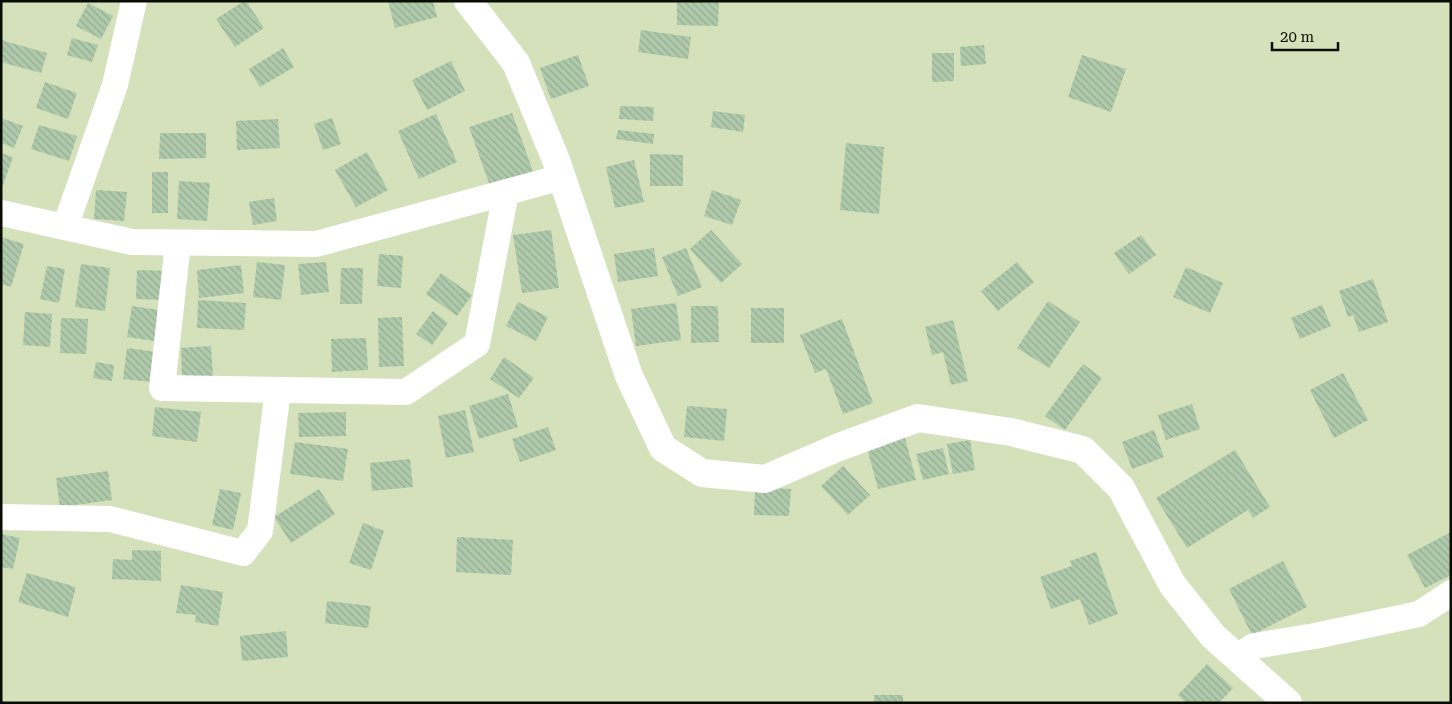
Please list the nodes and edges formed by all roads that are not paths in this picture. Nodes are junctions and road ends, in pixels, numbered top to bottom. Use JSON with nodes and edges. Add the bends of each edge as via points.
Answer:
{"nodes":[{"id":1,"x":134,"y":1,"type":"edge"},
{"id":2,"x":468,"y":1,"type":"edge"},
{"id":3,"x":562,"y":177,"type":"junction"},
{"id":4,"x":506,"y":192,"type":"junction"},
{"id":5,"x":1,"y":213,"type":"edge"},
{"id":6,"x":65,"y":227,"type":"junction"},
{"id":7,"x":178,"y":243,"type":"junction"},
{"id":8,"x":278,"y":390,"type":"junction"},
{"id":9,"x":1,"y":517,"type":"edge"},
{"id":10,"x":1451,"y":593,"type":"edge"},
{"id":11,"x":1237,"y":657,"type":"junction"},
{"id":12,"x":1288,"y":703,"type":"edge"}],
"edges":[{"from":1,"to":6,"type":"street","via":[[115,85]]},
{"from":2,"to":3,"type":"street","via":[[516,63]]},
{"from":3,"to":4,"type":"street"},
{"from":3,"to":11,"type":"street","via":[[629,376],[663,448],[702,473],[765,479],[918,418],[1011,432],[1083,450],[1121,488],[1172,584],[1213,636]]},
{"from":4,"to":7,"type":"street","via":[[316,244]]},
{"from":4,"to":8,"type":"street","via":[[477,344],[406,392]]},
{"from":5,"to":6,"type":"street"},
{"from":6,"to":7,"type":"street","via":[[132,242]]},
{"from":7,"to":8,"type":"street","via":[[162,388]]},
{"from":8,"to":9,"type":"street","via":[[260,531],[243,553],[110,519]]},
{"from":10,"to":11,"type":"street","via":[[1418,614],[1254,646]]},
{"from":11,"to":12,"type":"street"}]}
